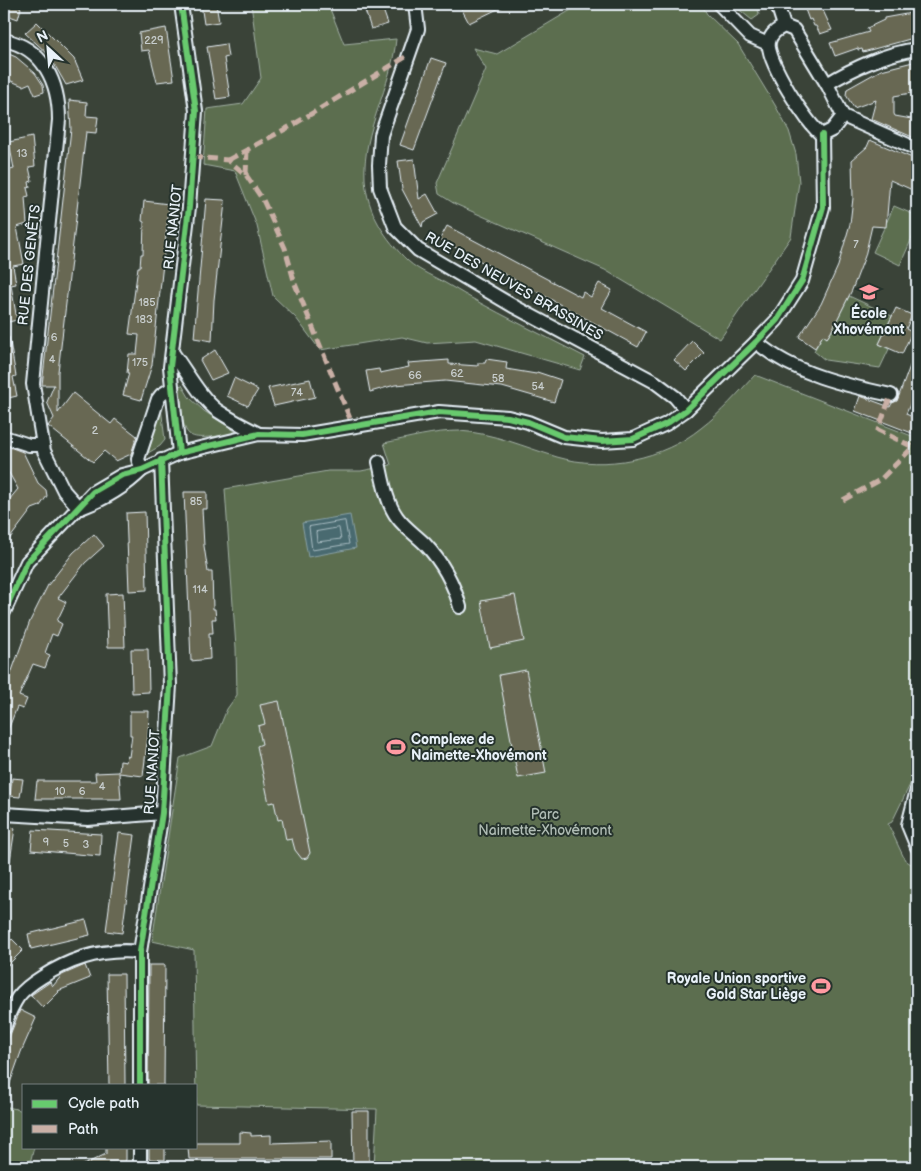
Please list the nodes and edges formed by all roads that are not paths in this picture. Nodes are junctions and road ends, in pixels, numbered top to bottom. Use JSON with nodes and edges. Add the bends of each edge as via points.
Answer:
{"nodes":[{"id":1,"x":181,"y":4,"type":"edge"},
{"id":2,"x":720,"y":4,"type":"edge"},
{"id":3,"x":777,"y":4,"type":"edge"},
{"id":4,"x":419,"y":5,"type":"edge"},
{"id":5,"x":784,"y":26,"type":"junction"},
{"id":6,"x":4,"y":40,"type":"edge"},
{"id":7,"x":768,"y":44,"type":"junction"},
{"id":8,"x":917,"y":49,"type":"edge"},
{"id":9,"x":827,"y":84,"type":"junction"},
{"id":10,"x":842,"y":116,"type":"junction"},
{"id":11,"x":822,"y":135,"type":"junction"},
{"id":12,"x":917,"y":149,"type":"edge"},
{"id":13,"x":756,"y":342,"type":"junction"},
{"id":14,"x":172,"y":352,"type":"junction"},
{"id":15,"x":172,"y":388,"type":"junction"},
{"id":16,"x":891,"y":395,"type":"dead end"},
{"id":17,"x":686,"y":410,"type":"junction"},
{"id":18,"x":259,"y":434,"type":"junction"},
{"id":19,"x":4,"y":438,"type":"edge"},
{"id":20,"x":42,"y":445,"type":"junction"},
{"id":21,"x":179,"y":453,"type":"junction"},
{"id":22,"x":161,"y":460,"type":"junction"},
{"id":23,"x":379,"y":462,"type":"dead end"},
{"id":24,"x":142,"y":470,"type":"junction"},
{"id":25,"x":79,"y":508,"type":"junction"},
{"id":26,"x":460,"y":607,"type":"dead end"},
{"id":27,"x":4,"y":612,"type":"edge"},
{"id":28,"x":917,"y":790,"type":"edge"},
{"id":29,"x":162,"y":813,"type":"junction"},
{"id":30,"x":4,"y":814,"type":"edge"},
{"id":31,"x":917,"y":847,"type":"edge"},
{"id":32,"x":140,"y":952,"type":"junction"},
{"id":33,"x":4,"y":1028,"type":"edge"},
{"id":34,"x":140,"y":1084,"type":"edge"},
{"id":35,"x":140,"y":1148,"type":"edge"},
{"id":36,"x":140,"y":1167,"type":"edge"}],
"edges":[{"from":1,"to":14,"type":"street","name":"RUE NANIOT","via":[[196,111],[189,207]]},
{"from":2,"to":7,"type":"street","via":[[750,36]]},
{"from":3,"to":5,"type":"street"},
{"from":4,"to":17,"type":"street","name":"RUE DES NEUVES BRASSINES","via":[[418,29],[381,135],[380,188],[395,227],[418,250],[515,307],[655,382],[675,396]]},
{"from":5,"to":7,"type":"street","via":[[772,34]]},
{"from":5,"to":9,"type":"street","via":[[794,30]]},
{"from":6,"to":20,"type":"street","name":"RUE DES GENÊTS","via":[[23,48],[42,63],[51,76],[59,99],[33,384]]},
{"from":7,"to":11,"type":"street","via":[[772,59],[806,119]]},
{"from":8,"to":9,"type":"street","via":[[886,57],[845,73]]},
{"from":9,"to":10,"type":"street"},
{"from":10,"to":11,"type":"street","via":[[832,130]]},
{"from":10,"to":12,"type":"street"},
{"from":11,"to":13,"type":"street","via":[[823,207],[802,281],[777,320]]},
{"from":13,"to":16,"type":"street","via":[[794,367]]},
{"from":13,"to":17,"type":"street"},
{"from":14,"to":15,"type":"street","name":"RUE NANIOT"},
{"from":14,"to":18,"type":"street","via":[[216,410]]},
{"from":15,"to":21,"type":"street","name":"RUE NANIOT"},
{"from":15,"to":24,"type":"street","via":[[158,399],[138,459]]},
{"from":17,"to":18,"type":"street","via":[[666,424],[633,439],[602,441],[564,437],[508,417],[439,412],[302,435]]},
{"from":18,"to":21,"type":"street"},
{"from":19,"to":20,"type":"street","via":[[29,446]]},
{"from":20,"to":25,"type":"street","name":"RUE DES GENÊTS","via":[[58,482]]},
{"from":21,"to":22,"type":"street"},
{"from":22,"to":24,"type":"street"},
{"from":22,"to":29,"type":"street","name":"RUE NANIOT","via":[[170,685]]},
{"from":23,"to":26,"type":"street","via":[[387,496],[396,516],[444,570]]},
{"from":24,"to":25,"type":"street","via":[[122,475],[93,492]]},
{"from":25,"to":27,"type":"street","via":[[27,562]]},
{"from":28,"to":31,"type":"street","via":[[908,824]]},
{"from":29,"to":30,"type":"street","via":[[88,820]]},
{"from":29,"to":32,"type":"street","name":"RUE NANIOT"},
{"from":32,"to":33,"type":"street","via":[[100,952],[56,968],[19,996]]},
{"from":32,"to":34,"type":"street","name":"RUE NANIOT"},
{"from":35,"to":36,"type":"street"}]}
